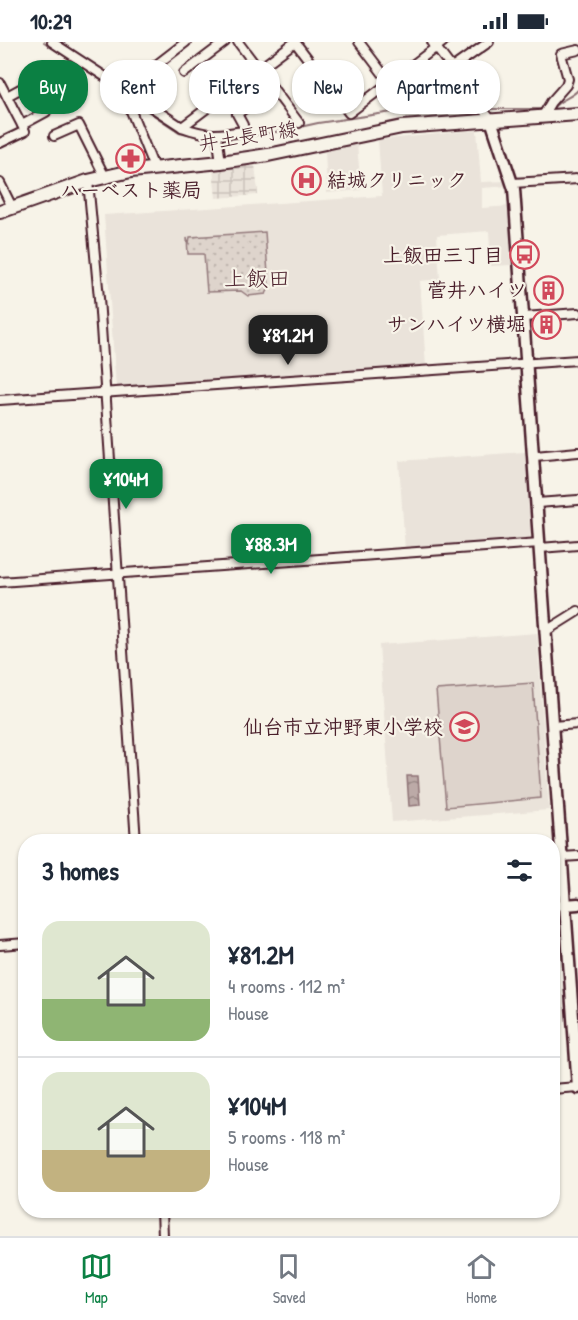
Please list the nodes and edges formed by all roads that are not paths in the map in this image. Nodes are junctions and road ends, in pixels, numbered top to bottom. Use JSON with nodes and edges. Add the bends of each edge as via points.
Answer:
{"nodes":[{"id":1,"x":52,"y":42,"type":"edge"},
{"id":2,"x":186,"y":42,"type":"edge"},
{"id":3,"x":225,"y":42,"type":"edge"},
{"id":4,"x":238,"y":42,"type":"edge"},
{"id":5,"x":295,"y":42,"type":"edge"},
{"id":6,"x":359,"y":42,"type":"edge"},
{"id":7,"x":489,"y":42,"type":"edge"},
{"id":8,"x":437,"y":44,"type":"edge"},
{"id":9,"x":578,"y":50,"type":"edge"},
{"id":10,"x":163,"y":60,"type":"edge"},
{"id":11,"x":251,"y":60,"type":"edge"},
{"id":12,"x":270,"y":60,"type":"edge"},
{"id":13,"x":418,"y":60,"type":"edge"},
{"id":14,"x":447,"y":60,"type":"edge"},
{"id":15,"x":463,"y":60,"type":"edge"},
{"id":16,"x":376,"y":64,"type":"edge"},
{"id":17,"x":184,"y":73,"type":"dead end"},
{"id":18,"x":100,"y":74,"type":"edge"},
{"id":19,"x":0,"y":83,"type":"edge"},
{"id":20,"x":18,"y":90,"type":"edge"},
{"id":21,"x":376,"y":93,"type":"edge"},
{"id":22,"x":6,"y":96,"type":"junction"},
{"id":23,"x":280,"y":97,"type":"edge"},
{"id":24,"x":500,"y":113,"type":"edge"},
{"id":25,"x":42,"y":114,"type":"edge"},
{"id":26,"x":132,"y":114,"type":"edge"},
{"id":27,"x":162,"y":114,"type":"edge"},
{"id":28,"x":199,"y":114,"type":"edge"},
{"id":29,"x":237,"y":114,"type":"edge"},
{"id":30,"x":473,"y":114,"type":"edge"},
{"id":31,"x":485,"y":114,"type":"edge"},
{"id":32,"x":578,"y":114,"type":"edge"},
{"id":33,"x":543,"y":116,"type":"junction"},
{"id":34,"x":299,"y":123,"type":"dead end"},
{"id":35,"x":22,"y":124,"type":"junction"},
{"id":36,"x":182,"y":127,"type":"junction"},
{"id":37,"x":54,"y":136,"type":"dead end"},
{"id":38,"x":218,"y":140,"type":"junction"},
{"id":39,"x":0,"y":143,"type":"edge"},
{"id":40,"x":221,"y":162,"type":"junction"},
{"id":41,"x":154,"y":168,"type":"junction"},
{"id":42,"x":105,"y":177,"type":"junction"},
{"id":43,"x":578,"y":179,"type":"edge"},
{"id":44,"x":88,"y":181,"type":"junction"},
{"id":45,"x":0,"y":183,"type":"edge"},
{"id":46,"x":513,"y":183,"type":"junction"},
{"id":47,"x":6,"y":210,"type":"edge"},
{"id":48,"x":578,"y":313,"type":"edge"},
{"id":49,"x":524,"y":317,"type":"junction"},
{"id":50,"x":578,"y":360,"type":"edge"},
{"id":51,"x":527,"y":363,"type":"junction"},
{"id":52,"x":105,"y":393,"type":"junction"},
{"id":53,"x":0,"y":400,"type":"edge"},
{"id":54,"x":578,"y":452,"type":"edge"},
{"id":55,"x":535,"y":456,"type":"junction"},
{"id":56,"x":578,"y":500,"type":"edge"},
{"id":57,"x":537,"y":503,"type":"junction"},
{"id":58,"x":540,"y":545,"type":"junction"},
{"id":59,"x":578,"y":545,"type":"edge"},
{"id":60,"x":118,"y":574,"type":"junction"},
{"id":61,"x":0,"y":582,"type":"edge"},
{"id":62,"x":578,"y":611,"type":"edge"},
{"id":63,"x":546,"y":631,"type":"junction"},
{"id":64,"x":578,"y":724,"type":"edge"},
{"id":65,"x":552,"y":726,"type":"junction"},
{"id":66,"x":135,"y":834,"type":"edge"},
{"id":67,"x":578,"y":856,"type":"edge"},
{"id":68,"x":562,"y":857,"type":"junction"},
{"id":69,"x":578,"y":904,"type":"edge"},
{"id":70,"x":560,"y":905,"type":"edge"},
{"id":71,"x":565,"y":905,"type":"junction"},
{"id":72,"x":18,"y":944,"type":"edge"},
{"id":73,"x":0,"y":945,"type":"edge"},
{"id":74,"x":578,"y":1087,"type":"edge"},
{"id":75,"x":560,"y":1088,"type":"edge"},
{"id":76,"x":162,"y":1218,"type":"edge"},
{"id":77,"x":163,"y":1236,"type":"edge"}],
"edges":[{"from":1,"to":18,"type":"street"},
{"from":2,"to":10,"type":"street"},
{"from":3,"to":17,"type":"street"},
{"from":4,"to":11,"type":"street"},
{"from":5,"to":12,"type":"street"},
{"from":5,"to":21,"type":"street","via":[[349,113]]},
{"from":6,"to":16,"type":"street"},
{"from":7,"to":15,"type":"street"},
{"from":8,"to":13,"type":"street"},
{"from":8,"to":14,"type":"street"},
{"from":9,"to":33,"type":"street","via":[[561,54],[568,79],[566,86]]},
{"from":19,"to":22,"type":"street"},
{"from":20,"to":22,"type":"street"},
{"from":22,"to":35,"type":"street"},
{"from":23,"to":34,"type":"street"},
{"from":24,"to":33,"type":"main road","name":"井土長町線"},
{"from":25,"to":35,"type":"street"},
{"from":26,"to":41,"type":"street"},
{"from":27,"to":36,"type":"street"},
{"from":28,"to":36,"type":"street"},
{"from":29,"to":38,"type":"street","via":[[243,131]]},
{"from":30,"to":40,"type":"main road","name":"井土長町線"},
{"from":31,"to":46,"type":"street"},
{"from":32,"to":33,"type":"main road","name":"井土長町線"},
{"from":35,"to":39,"type":"street","via":[[25,131]]},
{"from":36,"to":38,"type":"street"},
{"from":37,"to":42,"type":"street","via":[[79,125]]},
{"from":38,"to":40,"type":"street"},
{"from":40,"to":41,"type":"main road","name":"井土長町線"},
{"from":41,"to":42,"type":"main road","name":"井土長町線"},
{"from":42,"to":44,"type":"main road","name":"井土長町線"},
{"from":43,"to":46,"type":"street"},
{"from":44,"to":47,"type":"main road","name":"井土長町線"},
{"from":44,"to":52,"type":"street"},
{"from":45,"to":47,"type":"street"},
{"from":46,"to":49,"type":"street"},
{"from":48,"to":49,"type":"street"},
{"from":49,"to":51,"type":"street"},
{"from":50,"to":51,"type":"street"},
{"from":51,"to":52,"type":"street"},
{"from":51,"to":55,"type":"street"},
{"from":52,"to":53,"type":"street"},
{"from":52,"to":60,"type":"street"},
{"from":54,"to":55,"type":"street"},
{"from":55,"to":57,"type":"street"},
{"from":56,"to":57,"type":"street"},
{"from":57,"to":58,"type":"street"},
{"from":58,"to":59,"type":"street"},
{"from":58,"to":60,"type":"street"},
{"from":58,"to":63,"type":"street"},
{"from":60,"to":61,"type":"street"},
{"from":60,"to":66,"type":"street"},
{"from":62,"to":63,"type":"street"},
{"from":63,"to":65,"type":"street"},
{"from":64,"to":65,"type":"street"},
{"from":65,"to":68,"type":"street"},
{"from":67,"to":68,"type":"street"},
{"from":68,"to":71,"type":"street"},
{"from":69,"to":71,"type":"street"},
{"from":70,"to":71,"type":"street"},
{"from":71,"to":74,"type":"street"},
{"from":72,"to":73,"type":"street"},
{"from":74,"to":75,"type":"street"},
{"from":76,"to":77,"type":"street"}]}
